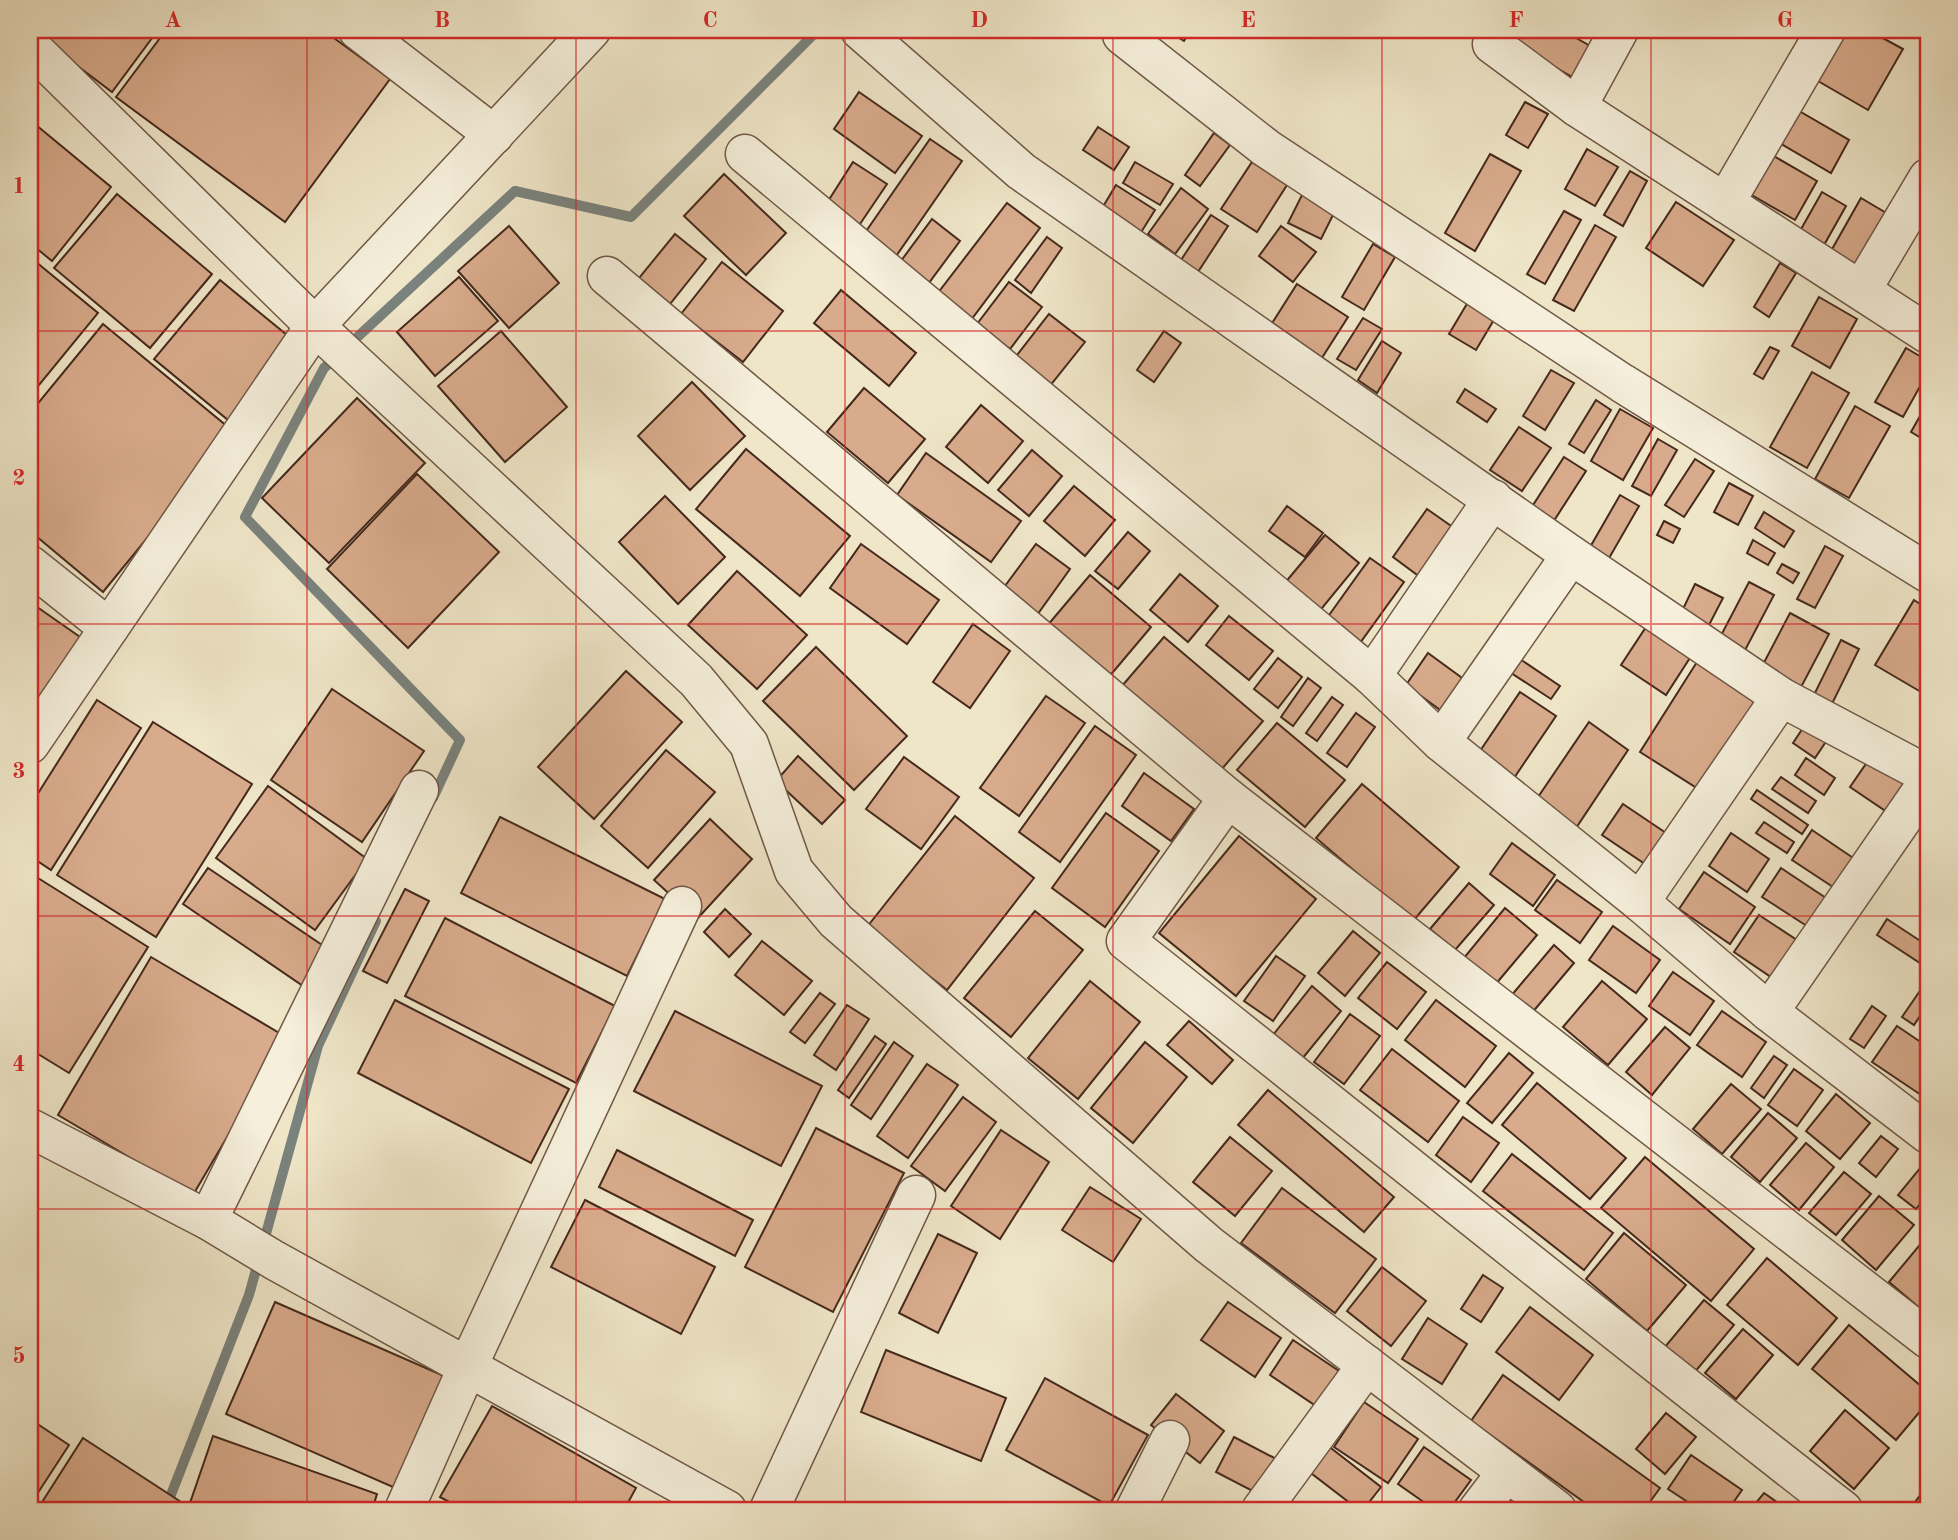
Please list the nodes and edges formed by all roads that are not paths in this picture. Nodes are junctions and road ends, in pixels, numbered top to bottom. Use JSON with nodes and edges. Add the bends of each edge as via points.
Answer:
{"nodes":[{"id":1,"x":358,"y":30,"type":"edge"},
{"id":2,"x":591,"y":30,"type":"edge"},
{"id":3,"x":860,"y":30,"type":"edge"},
{"id":4,"x":1619,"y":30,"type":"edge"},
{"id":5,"x":1826,"y":30,"type":"edge"},
{"id":6,"x":1122,"y":35,"type":"dead end"},
{"id":7,"x":1492,"y":44,"type":"dead end"},
{"id":8,"x":30,"y":46,"type":"edge"},
{"id":9,"x":1577,"y":107,"type":"junction"},
{"id":10,"x":494,"y":135,"type":"junction"},
{"id":11,"x":745,"y":154,"type":"dead end"},
{"id":12,"x":1928,"y":178,"type":"edge"},
{"id":13,"x":1726,"y":203,"type":"junction"},
{"id":14,"x":607,"y":276,"type":"dead end"},
{"id":15,"x":1862,"y":289,"type":"junction"},
{"id":16,"x":1928,"y":334,"type":"edge"},
{"id":17,"x":333,"y":342,"type":"junction"},
{"id":18,"x":1493,"y":499,"type":"junction"},
{"id":19,"x":1571,"y":555,"type":"junction"},
{"id":20,"x":30,"y":565,"type":"edge"},
{"id":21,"x":1928,"y":573,"type":"edge"},
{"id":22,"x":109,"y":628,"type":"junction"},
{"id":23,"x":1372,"y":676,"type":"junction"},
{"id":24,"x":1781,"y":697,"type":"junction"},
{"id":25,"x":1441,"y":742,"type":"junction"},
{"id":26,"x":30,"y":744,"type":"edge"},
{"id":27,"x":1928,"y":775,"type":"edge"},
{"id":28,"x":1928,"y":782,"type":"edge"},
{"id":29,"x":419,"y":790,"type":"dead end"},
{"id":30,"x":1228,"y":798,"type":"junction"},
{"id":31,"x":1640,"y":902,"type":"junction"},
{"id":32,"x":682,"y":906,"type":"dead end"},
{"id":33,"x":1769,"y":1012,"type":"junction"},
{"id":34,"x":30,"y":1128,"type":"edge"},
{"id":35,"x":1928,"y":1133,"type":"edge"},
{"id":36,"x":916,"y":1195,"type":"dead end"},
{"id":37,"x":220,"y":1228,"type":"junction"},
{"id":38,"x":1928,"y":1339,"type":"edge"},
{"id":39,"x":1367,"y":1365,"type":"junction"},
{"id":40,"x":468,"y":1366,"type":"junction"},
{"id":41,"x":1170,"y":1440,"type":"dead end"},
{"id":42,"x":1507,"y":1472,"type":"junction"},
{"id":43,"x":404,"y":1510,"type":"edge"},
{"id":44,"x":727,"y":1510,"type":"edge"},
{"id":45,"x":769,"y":1510,"type":"edge"},
{"id":46,"x":1135,"y":1510,"type":"edge"},
{"id":47,"x":1261,"y":1510,"type":"edge"},
{"id":48,"x":1478,"y":1510,"type":"edge"},
{"id":49,"x":1557,"y":1510,"type":"edge"},
{"id":50,"x":1843,"y":1510,"type":"edge"}],
"edges":[{"from":1,"to":10,"type":"street"},
{"from":2,"to":10,"type":"street"},
{"from":3,"to":18,"type":"street","via":[[1021,171]]},
{"from":4,"to":9,"type":"street"},
{"from":5,"to":13,"type":"street"},
{"from":6,"to":21,"type":"street","via":[[1266,148],[1622,383]]},
{"from":7,"to":9,"type":"street"},
{"from":8,"to":17,"type":"street"},
{"from":9,"to":13,"type":"street"},
{"from":10,"to":17,"type":"street"},
{"from":11,"to":23,"type":"street"},
{"from":12,"to":15,"type":"street"},
{"from":13,"to":15,"type":"street"},
{"from":14,"to":30,"type":"street"},
{"from":15,"to":16,"type":"street"},
{"from":17,"to":22,"type":"street"},
{"from":17,"to":39,"type":"street","via":[[696,680],[749,744],[794,871],[836,921],[1209,1245]]},
{"from":18,"to":19,"type":"street"},
{"from":18,"to":23,"type":"street"},
{"from":19,"to":24,"type":"street"},
{"from":19,"to":25,"type":"street"},
{"from":20,"to":22,"type":"street"},
{"from":22,"to":26,"type":"street"},
{"from":23,"to":25,"type":"street"},
{"from":24,"to":27,"type":"street"},
{"from":24,"to":31,"type":"street"},
{"from":25,"to":31,"type":"street"},
{"from":28,"to":33,"type":"street"},
{"from":29,"to":37,"type":"street"},
{"from":30,"to":38,"type":"street"},
{"from":30,"to":50,"type":"street","via":[[1126,941]]},
{"from":31,"to":33,"type":"street"},
{"from":32,"to":40,"type":"street"},
{"from":33,"to":35,"type":"street"},
{"from":34,"to":37,"type":"street"},
{"from":36,"to":45,"type":"street"},
{"from":37,"to":40,"type":"street"},
{"from":39,"to":42,"type":"street"},
{"from":39,"to":47,"type":"street"},
{"from":40,"to":43,"type":"street"},
{"from":40,"to":44,"type":"street"},
{"from":41,"to":46,"type":"street"},
{"from":42,"to":48,"type":"street"},
{"from":42,"to":49,"type":"street"}]}
